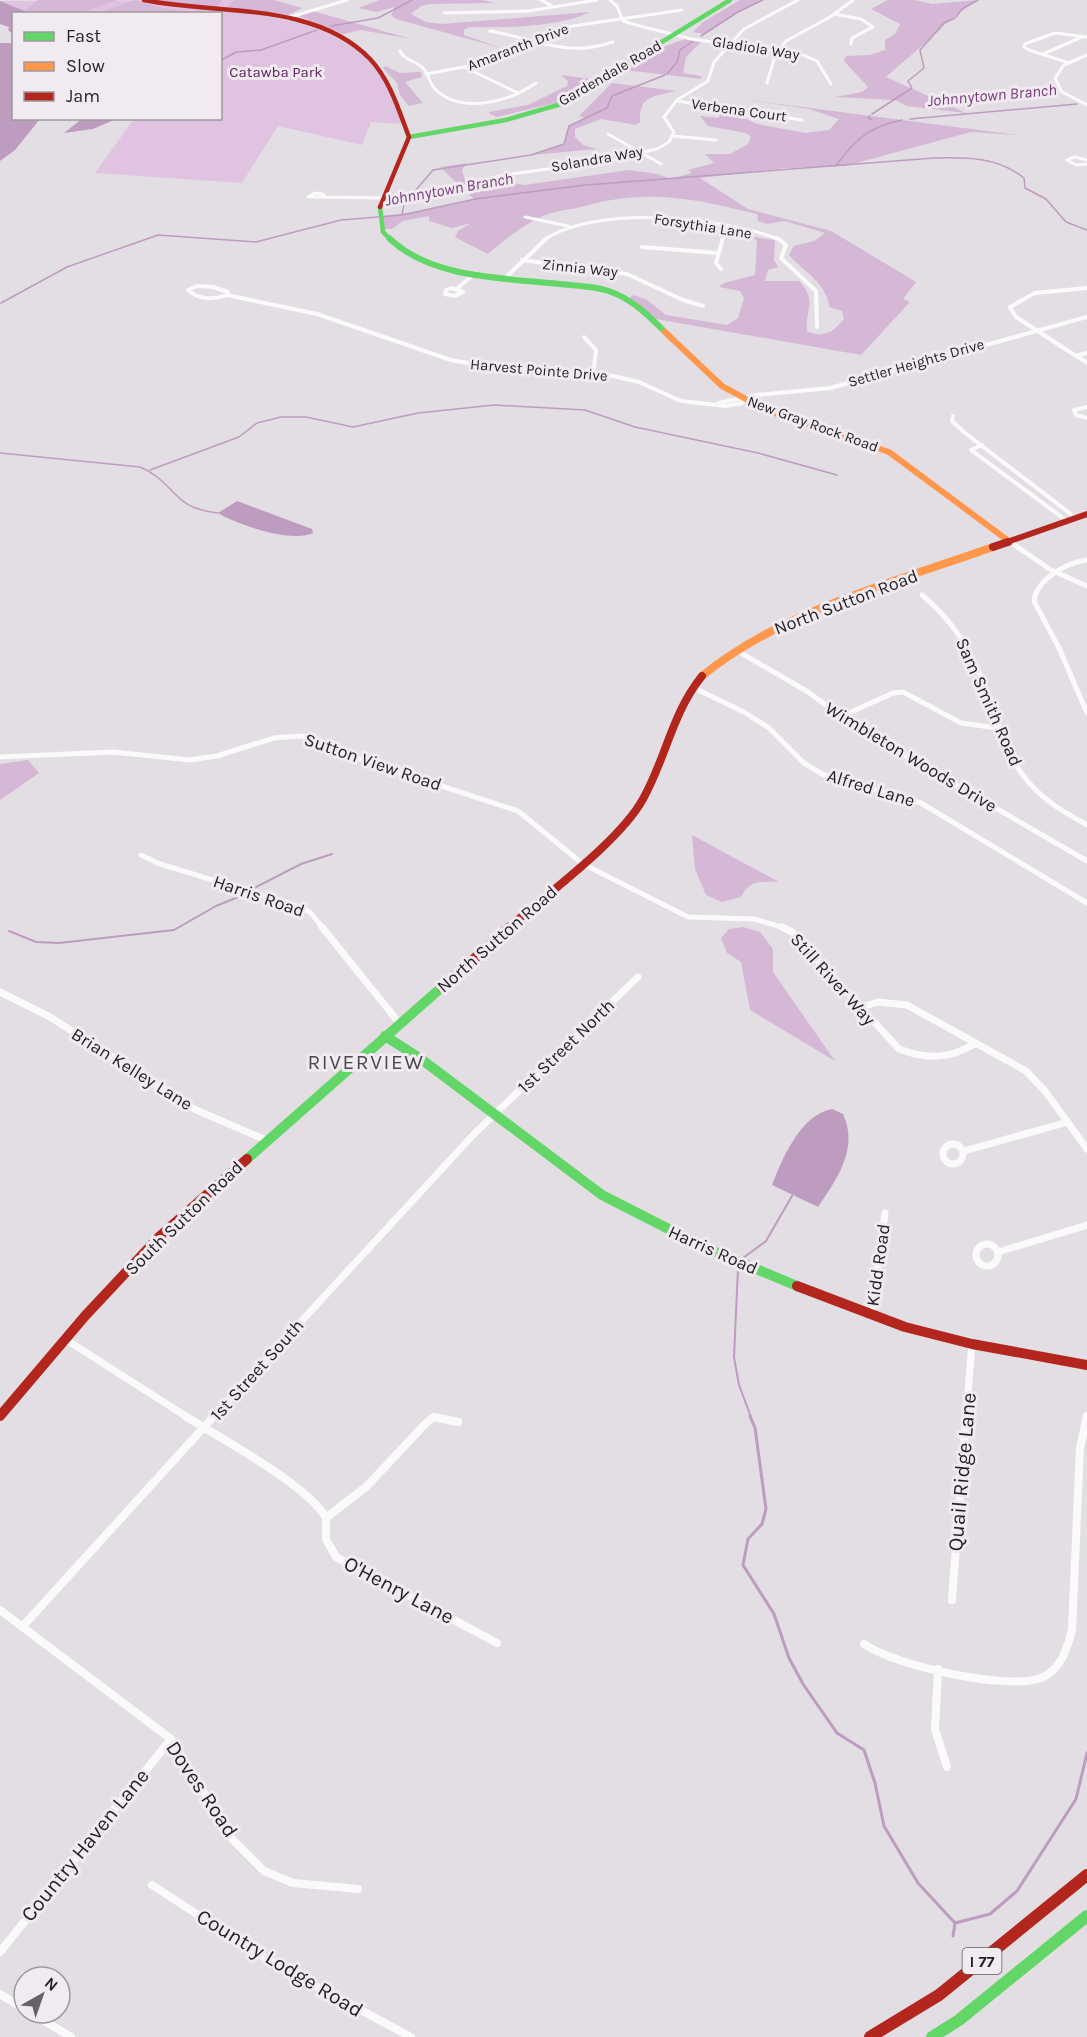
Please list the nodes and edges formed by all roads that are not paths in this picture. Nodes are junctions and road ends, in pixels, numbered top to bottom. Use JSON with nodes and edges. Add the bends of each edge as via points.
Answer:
{"nodes":[{"id":1,"x":144,"y":0,"type":"edge"},
{"id":2,"x":347,"y":0,"type":"edge"},
{"id":3,"x":540,"y":0,"type":"edge"},
{"id":4,"x":597,"y":0,"type":"edge"},
{"id":5,"x":610,"y":0,"type":"edge"},
{"id":6,"x":730,"y":0,"type":"edge"},
{"id":7,"x":798,"y":0,"type":"edge"},
{"id":8,"x":853,"y":0,"type":"edge"},
{"id":9,"x":553,"y":6,"type":"junction"},
{"id":10,"x":682,"y":10,"type":"dead end"},
{"id":11,"x":201,"y":12,"type":"edge"},
{"id":12,"x":222,"y":13,"type":"edge"},
{"id":13,"x":444,"y":13,"type":"dead end"},
{"id":14,"x":834,"y":14,"type":"junction"},
{"id":15,"x":287,"y":18,"type":"junction"},
{"id":16,"x":620,"y":19,"type":"junction"},
{"id":17,"x":490,"y":31,"type":"dead end"},
{"id":18,"x":676,"y":34,"type":"junction"},
{"id":19,"x":1082,"y":37,"type":"junction"},
{"id":20,"x":1087,"y":38,"type":"edge"},
{"id":21,"x":529,"y":41,"type":"junction"},
{"id":22,"x":613,"y":42,"type":"dead end"},
{"id":23,"x":730,"y":43,"type":"junction"},
{"id":24,"x":851,"y":44,"type":"dead end"},
{"id":25,"x":778,"y":50,"type":"junction"},
{"id":26,"x":400,"y":51,"type":"dead end"},
{"id":27,"x":1042,"y":54,"type":"junction"},
{"id":28,"x":1087,"y":55,"type":"edge"},
{"id":29,"x":1069,"y":63,"type":"junction"},
{"id":30,"x":465,"y":68,"type":"junction"},
{"id":31,"x":426,"y":74,"type":"junction"},
{"id":32,"x":767,"y":82,"type":"dead end"},
{"id":33,"x":536,"y":83,"type":"dead end"},
{"id":34,"x":831,"y":84,"type":"dead end"},
{"id":35,"x":518,"y":93,"type":"junction"},
{"id":36,"x":677,"y":101,"type":"junction"},
{"id":37,"x":1087,"y":105,"type":"edge"},
{"id":38,"x":802,"y":120,"type":"dead end"},
{"id":39,"x":608,"y":134,"type":"dead end"},
{"id":40,"x":672,"y":136,"type":"junction"},
{"id":41,"x":409,"y":137,"type":"junction"},
{"id":42,"x":716,"y":140,"type":"dead end"},
{"id":43,"x":641,"y":152,"type":"junction"},
{"id":44,"x":1087,"y":162,"type":"edge"},
{"id":45,"x":661,"y":164,"type":"dead end"},
{"id":46,"x":498,"y":176,"type":"dead end"},
{"id":47,"x":325,"y":197,"type":"dead end"},
{"id":48,"x":384,"y":198,"type":"junction"},
{"id":49,"x":525,"y":217,"type":"dead end"},
{"id":50,"x":569,"y":226,"type":"junction"},
{"id":51,"x":732,"y":229,"type":"junction"},
{"id":52,"x":642,"y":247,"type":"dead end"},
{"id":53,"x":718,"y":253,"type":"junction"},
{"id":54,"x":522,"y":260,"type":"junction"},
{"id":55,"x":721,"y":269,"type":"dead end"},
{"id":56,"x":475,"y":273,"type":"junction"},
{"id":57,"x":504,"y":279,"type":"junction"},
{"id":58,"x":458,"y":288,"type":"dead end"},
{"id":59,"x":1087,"y":288,"type":"edge"},
{"id":60,"x":227,"y":295,"type":"junction"},
{"id":61,"x":703,"y":306,"type":"dead end"},
{"id":62,"x":1087,"y":317,"type":"edge"},
{"id":63,"x":817,"y":327,"type":"dead end"},
{"id":64,"x":1035,"y":330,"type":"junction"},
{"id":65,"x":584,"y":336,"type":"dead end"},
{"id":66,"x":1087,"y":353,"type":"edge"},
{"id":67,"x":1076,"y":356,"type":"junction"},
{"id":68,"x":1087,"y":363,"type":"edge"},
{"id":69,"x":593,"y":375,"type":"junction"},
{"id":70,"x":744,"y":399,"type":"junction"},
{"id":71,"x":713,"y":405,"type":"joint"},
{"id":72,"x":1087,"y":407,"type":"edge"},
{"id":73,"x":953,"y":416,"type":"dead end"},
{"id":74,"x":1087,"y":418,"type":"edge"},
{"id":75,"x":981,"y":445,"type":"junction"},
{"id":76,"x":1087,"y":514,"type":"edge"},
{"id":77,"x":1072,"y":519,"type":"junction"},
{"id":78,"x":1010,"y":542,"type":"junction"},
{"id":79,"x":1087,"y":560,"type":"edge"},
{"id":80,"x":1057,"y":573,"type":"junction"},
{"id":81,"x":1087,"y":586,"type":"edge"},
{"id":82,"x":922,"y":595,"type":"dead end"},
{"id":83,"x":736,"y":650,"type":"junction"},
{"id":84,"x":692,"y":687,"type":"junction"},
{"id":85,"x":1087,"y":713,"type":"edge"},
{"id":86,"x":840,"y":717,"type":"junction"},
{"id":87,"x":998,"y":728,"type":"junction"},
{"id":88,"x":0,"y":757,"type":"edge"},
{"id":89,"x":1087,"y":825,"type":"edge"},
{"id":90,"x":141,"y":855,"type":"dead end"},
{"id":91,"x":1087,"y":861,"type":"edge"},
{"id":92,"x":583,"y":864,"type":"junction"},
{"id":93,"x":1087,"y":903,"type":"edge"},
{"id":94,"x":639,"y":977,"type":"dead end"},
{"id":95,"x":0,"y":992,"type":"edge"},
{"id":96,"x":859,"y":1008,"type":"junction"},
{"id":97,"x":400,"y":1024,"type":"junction"},
{"id":98,"x":385,"y":1036,"type":"junction"},
{"id":99,"x":976,"y":1043,"type":"junction"},
{"id":100,"x":494,"y":1116,"type":"junction"},
{"id":101,"x":1068,"y":1122,"type":"junction"},
{"id":102,"x":267,"y":1140,"type":"junction"},
{"id":103,"x":1087,"y":1149,"type":"edge"},
{"id":104,"x":964,"y":1151,"type":"dead end"},
{"id":105,"x":885,"y":1214,"type":"dead end"},
{"id":106,"x":1087,"y":1225,"type":"edge"},
{"id":107,"x":998,"y":1252,"type":"dead end"},
{"id":108,"x":871,"y":1316,"type":"junction"},
{"id":109,"x":65,"y":1339,"type":"junction"},
{"id":110,"x":972,"y":1344,"type":"junction"},
{"id":111,"x":1087,"y":1365,"type":"edge"},
{"id":112,"x":0,"y":1416,"type":"edge"},
{"id":113,"x":1087,"y":1416,"type":"edge"},
{"id":114,"x":458,"y":1422,"type":"dead end"},
{"id":115,"x":205,"y":1429,"type":"junction"},
{"id":116,"x":327,"y":1518,"type":"junction"},
{"id":117,"x":952,"y":1600,"type":"dead end"},
{"id":118,"x":0,"y":1610,"type":"edge"},
{"id":119,"x":23,"y":1626,"type":"junction"},
{"id":120,"x":497,"y":1643,"type":"dead end"},
{"id":121,"x":864,"y":1644,"type":"dead end"},
{"id":122,"x":938,"y":1669,"type":"junction"},
{"id":123,"x":171,"y":1739,"type":"junction"},
{"id":124,"x":947,"y":1767,"type":"dead end"},
{"id":125,"x":1087,"y":1875,"type":"edge"},
{"id":126,"x":152,"y":1885,"type":"dead end"},
{"id":127,"x":358,"y":1889,"type":"dead end"},
{"id":128,"x":1087,"y":1916,"type":"edge"},
{"id":129,"x":0,"y":1952,"type":"edge"},
{"id":130,"x":51,"y":2025,"type":"edge"},
{"id":131,"x":71,"y":2037,"type":"edge"},
{"id":132,"x":411,"y":2037,"type":"edge"},
{"id":133,"x":870,"y":2037,"type":"edge"},
{"id":134,"x":932,"y":2037,"type":"edge"}],
"edges":[{"from":1,"to":11,"type":"main road"},
{"from":2,"to":15,"type":"street"},
{"from":3,"to":9,"type":"street"},
{"from":4,"to":9,"type":"street"},
{"from":5,"to":16,"type":"street","via":[[617,6]]},
{"from":6,"to":18,"type":"main road","name":"Gardendale Road"},
{"from":7,"to":23,"type":"street","via":[[749,24]]},
{"from":8,"to":14,"type":"street"},
{"from":9,"to":13,"type":"street","via":[[528,11]]},
{"from":10,"to":16,"type":"street","name":"Amaranth Drive"},
{"from":12,"to":15,"type":"main road"},
{"from":14,"to":24,"type":"street","via":[[861,19],[873,27],[852,38]]},
{"from":14,"to":25,"type":"street","via":[[799,30]]},
{"from":15,"to":41,"type":"main road","via":[[336,36],[370,59]]},
{"from":16,"to":18,"type":"street","name":"Gladiola Way"},
{"from":16,"to":21,"type":"street","name":"Amaranth Drive","via":[[566,27]]},
{"from":17,"to":21,"type":"street"},
{"from":18,"to":23,"type":"street","name":"Gladiola Way"},
{"from":18,"to":41,"type":"main road","name":"Gardendale Road","via":[[551,108]]},
{"from":19,"to":20,"type":"street"},
{"from":19,"to":27,"type":"street"},
{"from":19,"to":27,"type":"street","via":[[1055,33],[1025,44],[1024,47]]},
{"from":21,"to":22,"type":"street","via":[[566,51],[584,51]]},
{"from":21,"to":30,"type":"street","name":"Amaranth Drive"},
{"from":23,"to":25,"type":"street","name":"Gladiola Way"},
{"from":23,"to":36,"type":"street","via":[[714,62],[708,81]]},
{"from":25,"to":32,"type":"street","via":[[771,58]]},
{"from":25,"to":34,"type":"street","name":"Gladiola Way","via":[[817,61]]},
{"from":26,"to":31,"type":"street"},
{"from":27,"to":29,"type":"street"},
{"from":28,"to":29,"type":"street"},
{"from":29,"to":37,"type":"street","via":[[1056,73],[1056,84],[1062,92]]},
{"from":30,"to":31,"type":"street","name":"Amaranth Drive"},
{"from":30,"to":35,"type":"street"},
{"from":31,"to":35,"type":"street","via":[[438,92],[457,100],[493,101]]},
{"from":33,"to":35,"type":"street"},
{"from":36,"to":38,"type":"street","name":"Verbena Court"},
{"from":36,"to":40,"type":"street","via":[[664,117],[674,132]]},
{"from":39,"to":43,"type":"street"},
{"from":40,"to":42,"type":"street"},
{"from":40,"to":43,"type":"street","name":"Solandra Way","via":[[657,149]]},
{"from":41,"to":48,"type":"main road","name":"New Gray Rock Road"},
{"from":43,"to":45,"type":"street"},
{"from":43,"to":46,"type":"street","name":"Solandra Way"},
{"from":44,"to":44,"type":"street","via":[[1075,157],[1067,160],[1076,165]]},
{"from":47,"to":48,"type":"street"},
{"from":48,"to":56,"type":"main road","name":"New Gray Rock Road","via":[[380,214],[383,234],[403,251]]},
{"from":49,"to":50,"type":"street"},
{"from":50,"to":51,"type":"street","name":"Forsythia Lane","via":[[604,218],[639,217]]},
{"from":50,"to":54,"type":"street","name":"Forsythia Lane","via":[[551,235]]},
{"from":51,"to":53,"type":"street","via":[[721,241]]},
{"from":51,"to":63,"type":"street","name":"Forsythia Lane","via":[[783,241],[786,245],[781,258],[816,291]]},
{"from":52,"to":53,"type":"street"},
{"from":53,"to":55,"type":"street","via":[[716,263]]},
{"from":54,"to":57,"type":"street","name":"Forsythia Lane"},
{"from":54,"to":61,"type":"street","name":"Zinnia Way","via":[[624,273],[653,283],[680,300]]},
{"from":56,"to":57,"type":"main road","name":"New Gray Rock Road"},
{"from":56,"to":58,"type":"street"},
{"from":57,"to":70,"type":"main road","name":"New Gray Rock Road","via":[[591,286],[620,294],[636,304],[713,379]]},
{"from":59,"to":64,"type":"street","via":[[1017,298],[1010,307],[1015,316]]},
{"from":60,"to":60,"type":"street","name":"Harvest Pointe Drive","via":[[225,290],[203,286],[188,290],[215,299]]},
{"from":60,"to":69,"type":"street","name":"Harvest Pointe Drive","via":[[317,315],[451,360],[500,369]]},
{"from":62,"to":64,"type":"street","name":"Settler Heights Drive"},
{"from":64,"to":67,"type":"street"},
{"from":64,"to":70,"type":"street","name":"Settler Heights Drive","via":[[830,388],[757,394]]},
{"from":65,"to":69,"type":"street","via":[[596,350]]},
{"from":66,"to":67,"type":"street"},
{"from":67,"to":68,"type":"street"},
{"from":69,"to":71,"type":"street","name":"Harvest Pointe Drive","via":[[639,382],[681,401]]},
{"from":70,"to":71,"type":"street","name":"Settler Heights Drive","via":[[742,403]]},
{"from":70,"to":78,"type":"main road","name":"New Gray Rock Road","via":[[889,452]]},
{"from":72,"to":74,"type":"street","via":[[1074,410],[1076,415]]},
{"from":73,"to":75,"type":"street","via":[[952,421]]},
{"from":75,"to":77,"type":"street"},
{"from":75,"to":77,"type":"street","via":[[972,450]]},
{"from":76,"to":77,"type":"main road","name":"North Sutton Road"},
{"from":77,"to":78,"type":"main road","name":"North Sutton Road"},
{"from":78,"to":80,"type":"street"},
{"from":78,"to":83,"type":"main road","name":"North Sutton Road","via":[[784,622]]},
{"from":79,"to":80,"type":"street"},
{"from":80,"to":81,"type":"street"},
{"from":80,"to":85,"type":"street","via":[[1038,587],[1034,605],[1059,646]]},
{"from":82,"to":87,"type":"street","name":"Sam Smith Road","via":[[963,638],[976,663]]},
{"from":83,"to":84,"type":"main road","name":"North Sutton Road"},
{"from":83,"to":86,"type":"street","name":"Wimbleton Woods Drive","via":[[808,692]]},
{"from":84,"to":92,"type":"main road","name":"North Sutton Road","via":[[670,726],[641,802]]},
{"from":84,"to":93,"type":"street","name":"Alfred Lane","via":[[769,728],[804,763],[824,775],[921,802]]},
{"from":86,"to":87,"type":"street","via":[[903,692],[961,723]]},
{"from":86,"to":91,"type":"street","name":"Wimbleton Woods Drive"},
{"from":87,"to":89,"type":"street","name":"Sam Smith Road","via":[[1013,764],[1029,784],[1060,810]]},
{"from":88,"to":92,"type":"street","name":"Sutton View Road","via":[[113,752],[190,760],[274,738],[309,737],[374,764],[518,811]]},
{"from":90,"to":97,"type":"street","name":"Harris Road","via":[[310,912]]},
{"from":92,"to":96,"type":"street","name":"Still River Way","via":[[688,917],[748,917],[778,923],[792,932]]},
{"from":92,"to":97,"type":"main road","name":"North Sutton Road"},
{"from":94,"to":100,"type":"street","name":"1st Street North"},
{"from":95,"to":102,"type":"street","name":"Brian Kelley Lane","via":[[50,1017],[194,1109]]},
{"from":96,"to":99,"type":"street","via":[[878,1002],[907,1005]]},
{"from":96,"to":99,"type":"street","name":"Still River Way","via":[[889,1041],[916,1056],[948,1058]]},
{"from":97,"to":98,"type":"main road","name":"North Sutton Road"},
{"from":98,"to":100,"type":"main road","name":"Harris Road"},
{"from":98,"to":102,"type":"main road","name":"South Sutton Road"},
{"from":99,"to":101,"type":"street","via":[[1035,1078]]},
{"from":100,"to":108,"type":"main road","name":"Harris Road","via":[[628,1210],[731,1260]]},
{"from":100,"to":115,"type":"street","name":"1st Street South","via":[[391,1222]]},
{"from":101,"to":103,"type":"street"},
{"from":101,"to":104,"type":"street"},
{"from":102,"to":109,"type":"main road","name":"South Sutton Road","via":[[159,1237]]},
{"from":105,"to":108,"type":"street","name":"Kidd Road"},
{"from":106,"to":107,"type":"street"},
{"from":108,"to":110,"type":"main road","name":"Harris Road"},
{"from":109,"to":112,"type":"main road","name":"South Sutton Road"},
{"from":109,"to":115,"type":"street"},
{"from":110,"to":111,"type":"main road","name":"Harris Road"},
{"from":110,"to":117,"type":"street","name":"Quail Ridge Lane"},
{"from":113,"to":122,"type":"street","via":[[1080,1448],[1072,1630],[1070,1648],[1060,1666],[1026,1684]]},
{"from":114,"to":116,"type":"street","via":[[434,1417],[419,1427],[351,1502]]},
{"from":115,"to":116,"type":"street","via":[[301,1490]]},
{"from":115,"to":119,"type":"street","name":"1st Street South"},
{"from":116,"to":120,"type":"street","name":"O'Henry Lane","via":[[326,1539],[336,1557]]},
{"from":118,"to":119,"type":"street","name":"Doves Road"},
{"from":119,"to":123,"type":"street","name":"Doves Road"},
{"from":121,"to":122,"type":"street","via":[[888,1658]]},
{"from":122,"to":124,"type":"street","via":[[935,1729]]},
{"from":123,"to":127,"type":"street","name":"Doves Road","via":[[228,1833],[258,1867],[285,1881]]},
{"from":123,"to":129,"type":"street","name":"Country Haven Lane"},
{"from":125,"to":133,"type":"main road","number":"I 77","via":[[939,1995]]},
{"from":126,"to":132,"type":"street","name":"Country Lodge Road","via":[[271,1962]]},
{"from":128,"to":134,"type":"main road","number":"I 77","via":[[959,2020]]},
{"from":130,"to":131,"type":"street"}]}
